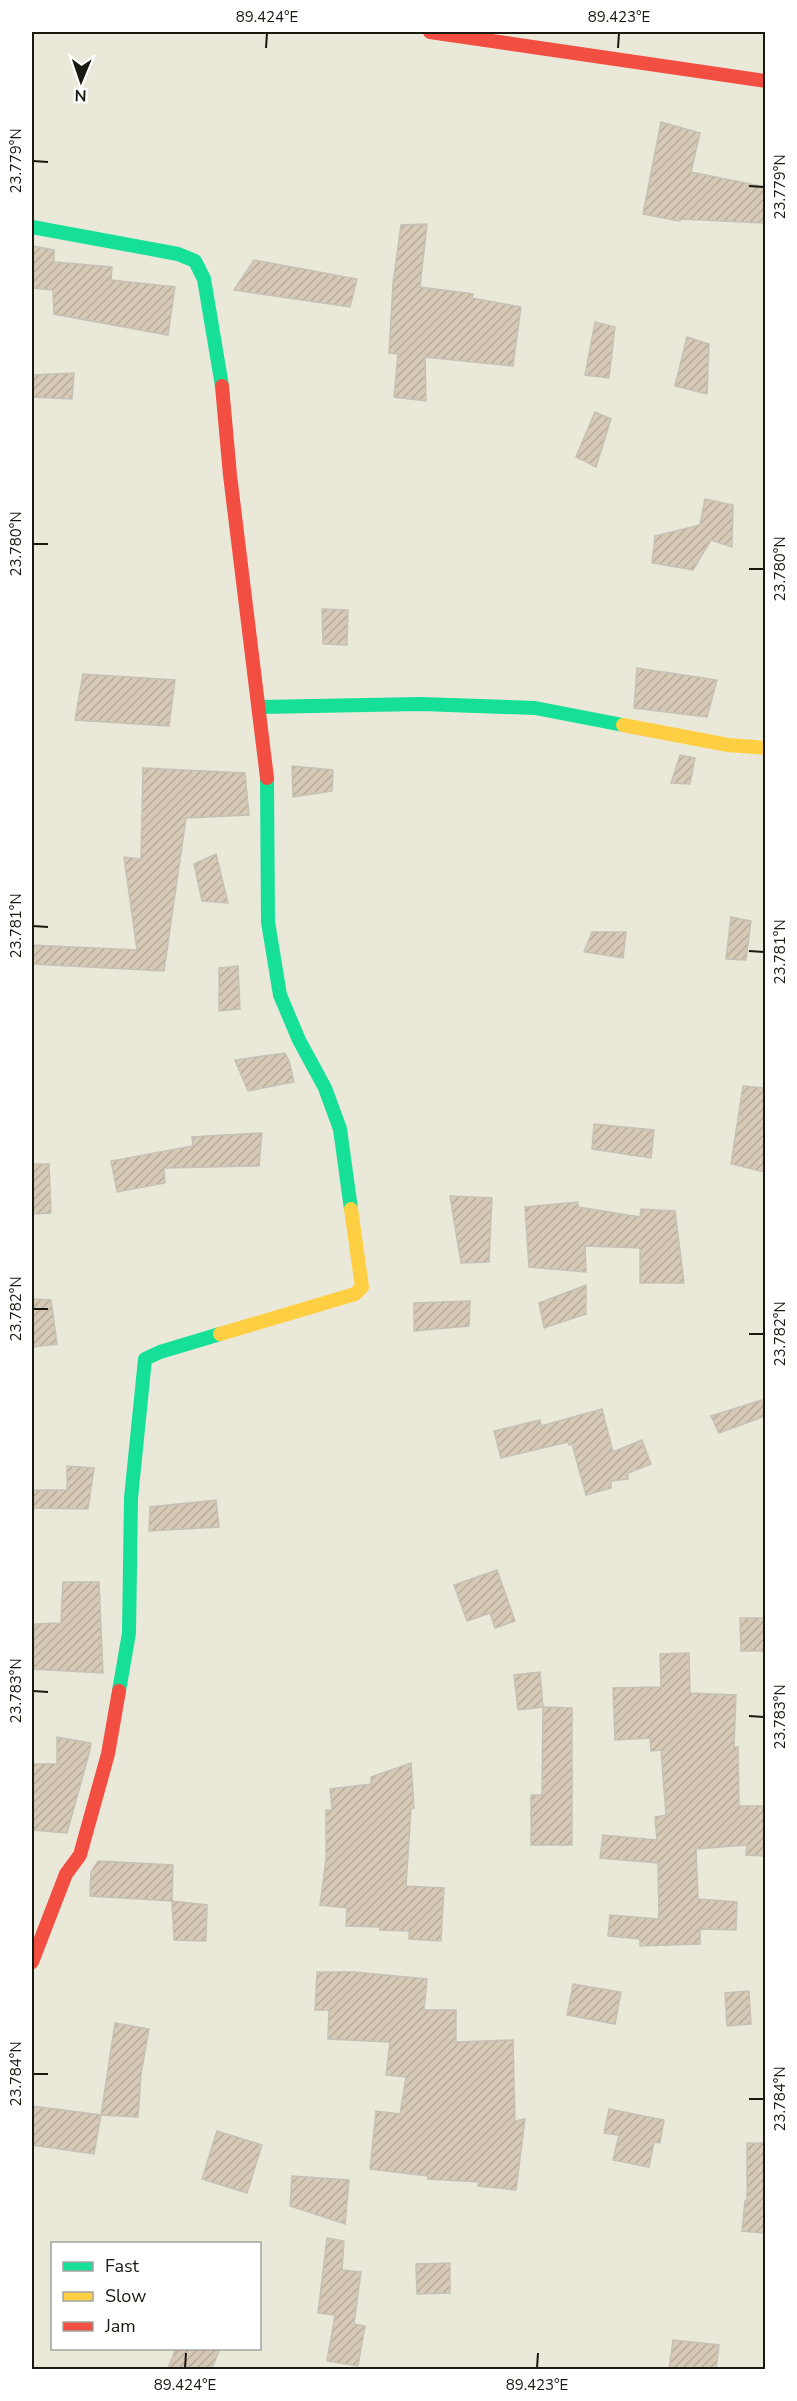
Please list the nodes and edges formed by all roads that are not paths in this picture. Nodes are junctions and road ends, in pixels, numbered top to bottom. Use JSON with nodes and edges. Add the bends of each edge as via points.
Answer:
{"nodes":[{"id":1,"x":430,"y":32,"type":"edge"},
{"id":2,"x":765,"y":81,"type":"edge"},
{"id":3,"x":32,"y":227,"type":"edge"},
{"id":4,"x":259,"y":707,"type":"junction"},
{"id":5,"x":765,"y":748,"type":"edge"},
{"id":6,"x":32,"y":1962,"type":"edge"}],
"edges":[{"from":1,"to":2,"type":"street"},
{"from":3,"to":4,"type":"street","via":[[178,254],[195,261],[204,279],[224,391],[230,475]]},
{"from":4,"to":5,"type":"street","via":[[421,704],[535,708],[728,745]]},
{"from":4,"to":6,"type":"street","via":[[267,774],[268,922],[280,995],[325,1088],[340,1129],[362,1287],[355,1294],[145,1359],[131,1498],[129,1633],[108,1754],[80,1855],[66,1874]]}]}
